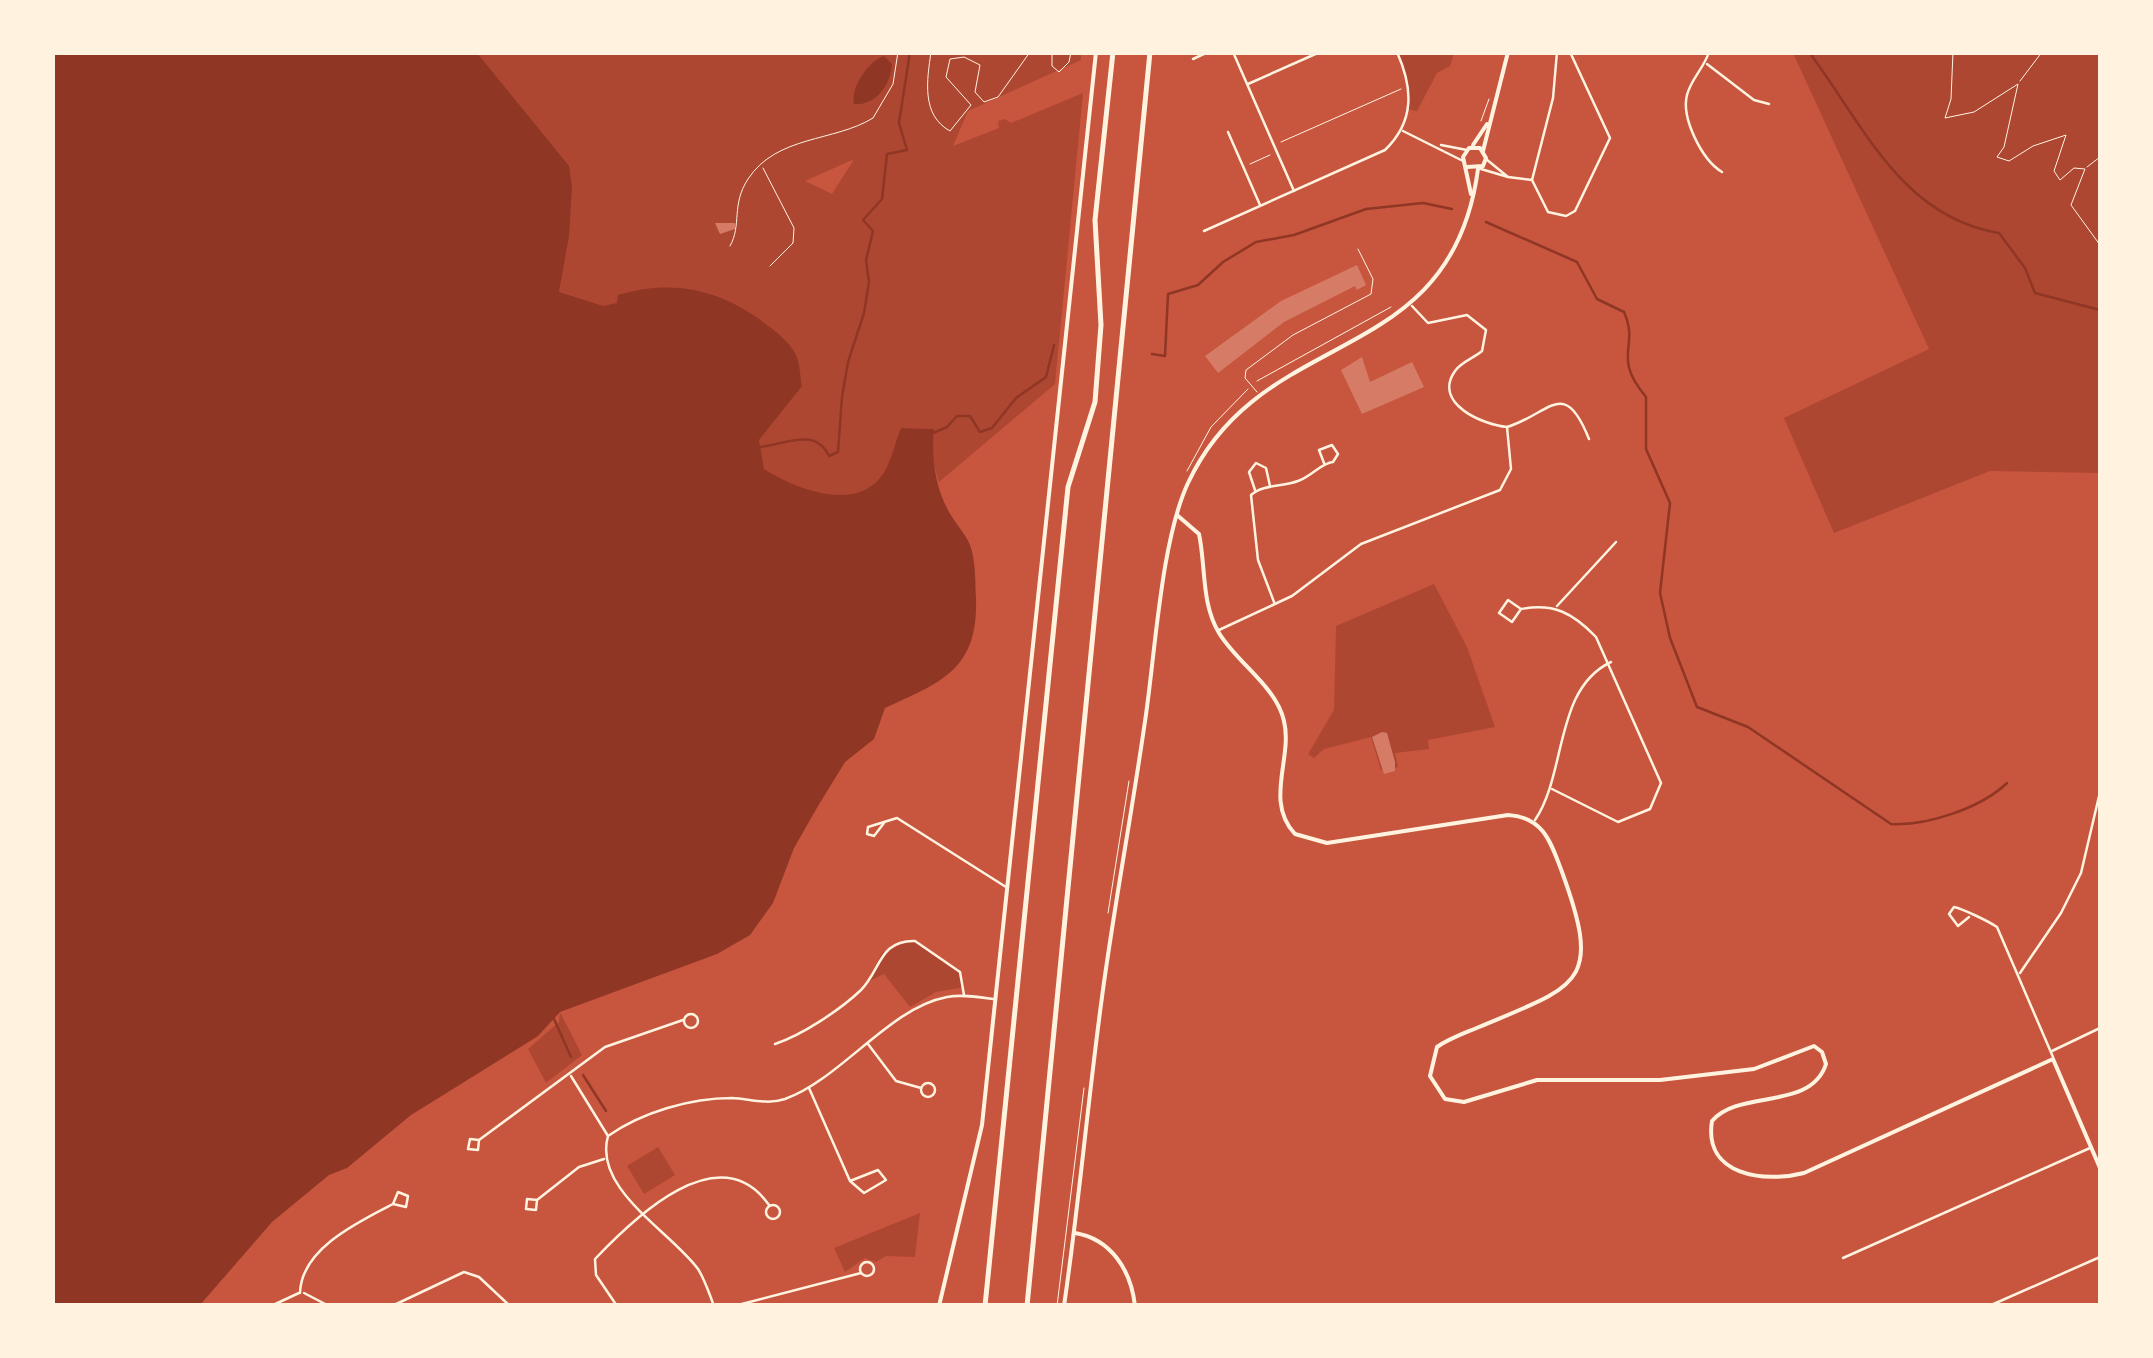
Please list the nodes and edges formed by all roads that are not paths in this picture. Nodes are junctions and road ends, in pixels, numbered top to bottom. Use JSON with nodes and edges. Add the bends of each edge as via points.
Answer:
{"nodes":[{"id":1,"x":1096,"y":52,"type":"edge"},
{"id":2,"x":1113,"y":52,"type":"edge"},
{"id":3,"x":1150,"y":52,"type":"edge"},
{"id":4,"x":1208,"y":52,"type":"edge"},
{"id":5,"x":1233,"y":52,"type":"edge"},
{"id":6,"x":1320,"y":52,"type":"edge"},
{"id":7,"x":1397,"y":52,"type":"edge"},
{"id":8,"x":1508,"y":52,"type":"edge"},
{"id":9,"x":1557,"y":52,"type":"edge"},
{"id":10,"x":1570,"y":52,"type":"edge"},
{"id":11,"x":1709,"y":52,"type":"edge"},
{"id":12,"x":1194,"y":59,"type":"dead end"},
{"id":13,"x":1706,"y":63,"type":"junction"},
{"id":14,"x":1247,"y":84,"type":"junction"},
{"id":15,"x":1769,"y":104,"type":"dead end"},
{"id":16,"x":1489,"y":120,"type":"junction"},
{"id":17,"x":1402,"y":130,"type":"junction"},
{"id":18,"x":1228,"y":132,"type":"dead end"},
{"id":19,"x":1434,"y":144,"type":"junction"},
{"id":20,"x":1469,"y":148,"type":"junction"},
{"id":21,"x":1483,"y":151,"type":"junction"},
{"id":22,"x":1486,"y":158,"type":"junction"},
{"id":23,"x":1463,"y":161,"type":"junction"},
{"id":24,"x":1467,"y":167,"type":"junction"},
{"id":25,"x":1479,"y":169,"type":"junction"},
{"id":26,"x":1722,"y":172,"type":"dead end"},
{"id":27,"x":1508,"y":177,"type":"junction"},
{"id":28,"x":1532,"y":180,"type":"junction"},
{"id":29,"x":1294,"y":192,"type":"junction"},
{"id":30,"x":1472,"y":198,"type":"junction"},
{"id":31,"x":1261,"y":207,"type":"junction"},
{"id":32,"x":1204,"y":231,"type":"dead end"},
{"id":33,"x":1358,"y":249,"type":"dead end"},
{"id":34,"x":1412,"y":306,"type":"junction"},
{"id":35,"x":1259,"y":395,"type":"junction"},
{"id":36,"x":1507,"y":427,"type":"junction"},
{"id":37,"x":1589,"y":439,"type":"dead end"},
{"id":38,"x":1324,"y":463,"type":"dead end"},
{"id":39,"x":1270,"y":488,"type":"junction"},
{"id":40,"x":1255,"y":490,"type":"junction"},
{"id":41,"x":1176,"y":514,"type":"junction"},
{"id":42,"x":1616,"y":542,"type":"dead end"},
{"id":43,"x":1274,"y":604,"type":"junction"},
{"id":44,"x":1556,"y":608,"type":"junction"},
{"id":45,"x":1521,"y":609,"type":"junction"},
{"id":46,"x":1218,"y":631,"type":"junction"},
{"id":47,"x":1611,"y":662,"type":"junction"},
{"id":48,"x":1552,"y":789,"type":"junction"},
{"id":49,"x":2100,"y":792,"type":"edge"},
{"id":50,"x":1534,"y":822,"type":"junction"},
{"id":51,"x":884,"y":823,"type":"dead end"},
{"id":52,"x":1006,"y":887,"type":"junction"},
{"id":53,"x":1969,"y":917,"type":"dead end"},
{"id":54,"x":2019,"y":974,"type":"junction"},
{"id":55,"x":964,"y":996,"type":"junction"},
{"id":56,"x":993,"y":999,"type":"junction"},
{"id":57,"x":683,"y":1020,"type":"dead end"},
{"id":58,"x":2100,"y":1028,"type":"edge"},
{"id":59,"x":775,"y":1044,"type":"dead end"},
{"id":60,"x":868,"y":1044,"type":"junction"},
{"id":61,"x":2050,"y":1051,"type":"junction"},
{"id":62,"x":2054,"y":1059,"type":"junction"},
{"id":63,"x":570,"y":1074,"type":"junction"},
{"id":64,"x":808,"y":1087,"type":"junction"},
{"id":65,"x":921,"y":1088,"type":"dead end"},
{"id":66,"x":608,"y":1136,"type":"junction"},
{"id":67,"x":480,"y":1140,"type":"dead end"},
{"id":68,"x":2092,"y":1148,"type":"junction"},
{"id":69,"x":606,"y":1159,"type":"junction"},
{"id":70,"x":2100,"y":1168,"type":"edge"},
{"id":71,"x":850,"y":1180,"type":"junction"},
{"id":72,"x":537,"y":1200,"type":"dead end"},
{"id":73,"x":392,"y":1204,"type":"dead end"},
{"id":74,"x":769,"y":1206,"type":"dead end"},
{"id":75,"x":645,"y":1214,"type":"junction"},
{"id":76,"x":1074,"y":1232,"type":"junction"},
{"id":77,"x":2100,"y":1257,"type":"edge"},
{"id":78,"x":1843,"y":1258,"type":"dead end"},
{"id":79,"x":861,"y":1272,"type":"dead end"},
{"id":80,"x":300,"y":1293,"type":"junction"},
{"id":81,"x":271,"y":1306,"type":"edge"},
{"id":82,"x":329,"y":1306,"type":"edge"},
{"id":83,"x":392,"y":1306,"type":"edge"},
{"id":84,"x":510,"y":1306,"type":"edge"},
{"id":85,"x":617,"y":1306,"type":"edge"},
{"id":86,"x":714,"y":1306,"type":"edge"},
{"id":87,"x":734,"y":1306,"type":"edge"},
{"id":88,"x":939,"y":1306,"type":"edge"},
{"id":89,"x":985,"y":1306,"type":"edge"},
{"id":90,"x":1026,"y":1306,"type":"edge"},
{"id":91,"x":1064,"y":1306,"type":"edge"},
{"id":92,"x":1135,"y":1306,"type":"edge"},
{"id":93,"x":1989,"y":1306,"type":"edge"}],
"edges":[{"from":1,"to":52,"type":"street"},
{"from":2,"to":89,"type":"highway","via":[[1095,220],[1101,325],[1096,402],[1068,487]]},
{"from":3,"to":90,"type":"highway"},
{"from":4,"to":12,"type":"street"},
{"from":5,"to":14,"type":"street"},
{"from":6,"to":14,"type":"street"},
{"from":7,"to":17,"type":"street","via":[[1410,94]]},
{"from":8,"to":16,"type":"street"},
{"from":9,"to":28,"type":"street"},
{"from":10,"to":28,"type":"street","via":[[1607,126],[1608,148],[1575,211],[1566,216],[1548,212]]},
{"from":11,"to":13,"type":"street"},
{"from":13,"to":15,"type":"street"},
{"from":13,"to":26,"type":"street","via":[[1686,98],[1687,112],[1703,151]]},
{"from":14,"to":29,"type":"street"},
{"from":16,"to":20,"type":"street"},
{"from":16,"to":21,"type":"street"},
{"from":17,"to":19,"type":"street"},
{"from":17,"to":29,"type":"street","via":[[1378,154]]},
{"from":18,"to":31,"type":"street"},
{"from":19,"to":20,"type":"street"},
{"from":19,"to":23,"type":"street"},
{"from":20,"to":21,"type":"street"},
{"from":20,"to":23,"type":"street"},
{"from":21,"to":22,"type":"street"},
{"from":22,"to":25,"type":"street"},
{"from":22,"to":27,"type":"street"},
{"from":23,"to":24,"type":"street"},
{"from":24,"to":25,"type":"street"},
{"from":24,"to":30,"type":"street"},
{"from":25,"to":27,"type":"street"},
{"from":25,"to":30,"type":"street"},
{"from":27,"to":28,"type":"street"},
{"from":29,"to":31,"type":"street"},
{"from":30,"to":34,"type":"street","via":[[1446,267]]},
{"from":31,"to":32,"type":"street"},
{"from":33,"to":35,"type":"lane","via":[[1373,279],[1371,294],[1293,335],[1246,370]]},
{"from":34,"to":35,"type":"street"},
{"from":34,"to":36,"type":"street","via":[[1428,323],[1467,315],[1482,325],[1486,346],[1456,370],[1450,387],[1473,418]]},
{"from":35,"to":41,"type":"street","via":[[1209,446]]},
{"from":36,"to":37,"type":"street","via":[[1556,402],[1575,410]]},
{"from":36,"to":43,"type":"street","via":[[1510,469],[1500,490],[1361,544]]},
{"from":38,"to":39,"type":"street","via":[[1307,478]]},
{"from":39,"to":40,"type":"street"},
{"from":39,"to":40,"type":"street","via":[[1266,468],[1256,463],[1248,472]]},
{"from":40,"to":43,"type":"street","via":[[1250,503],[1258,560]]},
{"from":41,"to":46,"type":"street","via":[[1199,534]]},
{"from":41,"to":76,"type":"street","via":[[1118,883]]},
{"from":42,"to":44,"type":"street"},
{"from":43,"to":46,"type":"street"},
{"from":44,"to":45,"type":"street"},
{"from":44,"to":47,"type":"street","via":[[1588,628]]},
{"from":45,"to":45,"type":"street","via":[[1508,600],[1499,613],[1512,622]]},
{"from":46,"to":50,"type":"street","via":[[1282,712],[1284,820],[1301,838],[1328,843],[1493,816]]},
{"from":47,"to":48,"type":"street","via":[[1593,672],[1576,696]]},
{"from":47,"to":48,"type":"street","via":[[1661,790],[1650,809],[1614,822]]},
{"from":48,"to":50,"type":"street"},
{"from":49,"to":54,"type":"street","via":[[2082,872]]},
{"from":50,"to":62,"type":"street","via":[[1550,841],[1576,911],[1583,952],[1578,972],[1562,991],[1442,1043],[1432,1060],[1432,1082],[1442,1096],[1458,1102],[1537,1080],[1650,1080],[1754,1069],[1818,1048],[1825,1059],[1822,1075],[1774,1099],[1720,1112],[1711,1127],[1714,1147],[1744,1175],[1790,1176]]},
{"from":51,"to":52,"type":"street","via":[[897,818]]},
{"from":52,"to":56,"type":"street"},
{"from":53,"to":54,"type":"street","via":[[1997,926]]},
{"from":54,"to":61,"type":"street"},
{"from":55,"to":56,"type":"street"},
{"from":55,"to":59,"type":"street","via":[[960,972],[915,940],[906,941],[882,953],[860,990]]},
{"from":55,"to":60,"type":"street","via":[[929,1003]]},
{"from":56,"to":88,"type":"street","via":[[978,1149]]},
{"from":57,"to":63,"type":"street","via":[[616,1041]]},
{"from":58,"to":61,"type":"street"},
{"from":60,"to":64,"type":"street"},
{"from":60,"to":65,"type":"street","via":[[896,1081]]},
{"from":61,"to":62,"type":"street"},
{"from":62,"to":68,"type":"street"},
{"from":63,"to":66,"type":"street"},
{"from":63,"to":67,"type":"street"},
{"from":64,"to":66,"type":"street","via":[[772,1102],[719,1099],[669,1108]]},
{"from":64,"to":71,"type":"street"},
{"from":66,"to":69,"type":"street"},
{"from":68,"to":70,"type":"street"},
{"from":68,"to":78,"type":"street"},
{"from":69,"to":72,"type":"street","via":[[579,1167]]},
{"from":69,"to":75,"type":"street"},
{"from":71,"to":71,"type":"street","via":[[878,1170],[886,1180],[864,1193]]},
{"from":73,"to":80,"type":"street","via":[[312,1258]]},
{"from":74,"to":75,"type":"street","via":[[749,1187],[712,1179],[678,1188]]},
{"from":75,"to":85,"type":"street","via":[[593,1265]]},
{"from":75,"to":86,"type":"street","via":[[698,1270]]},
{"from":76,"to":91,"type":"street"},
{"from":76,"to":92,"type":"street","via":[[1110,1248],[1129,1279]]},
{"from":77,"to":93,"type":"street"},
{"from":79,"to":87,"type":"street"},
{"from":80,"to":81,"type":"street"},
{"from":80,"to":82,"type":"street"},
{"from":83,"to":84,"type":"street","via":[[450,1276],[472,1274]]}]}
